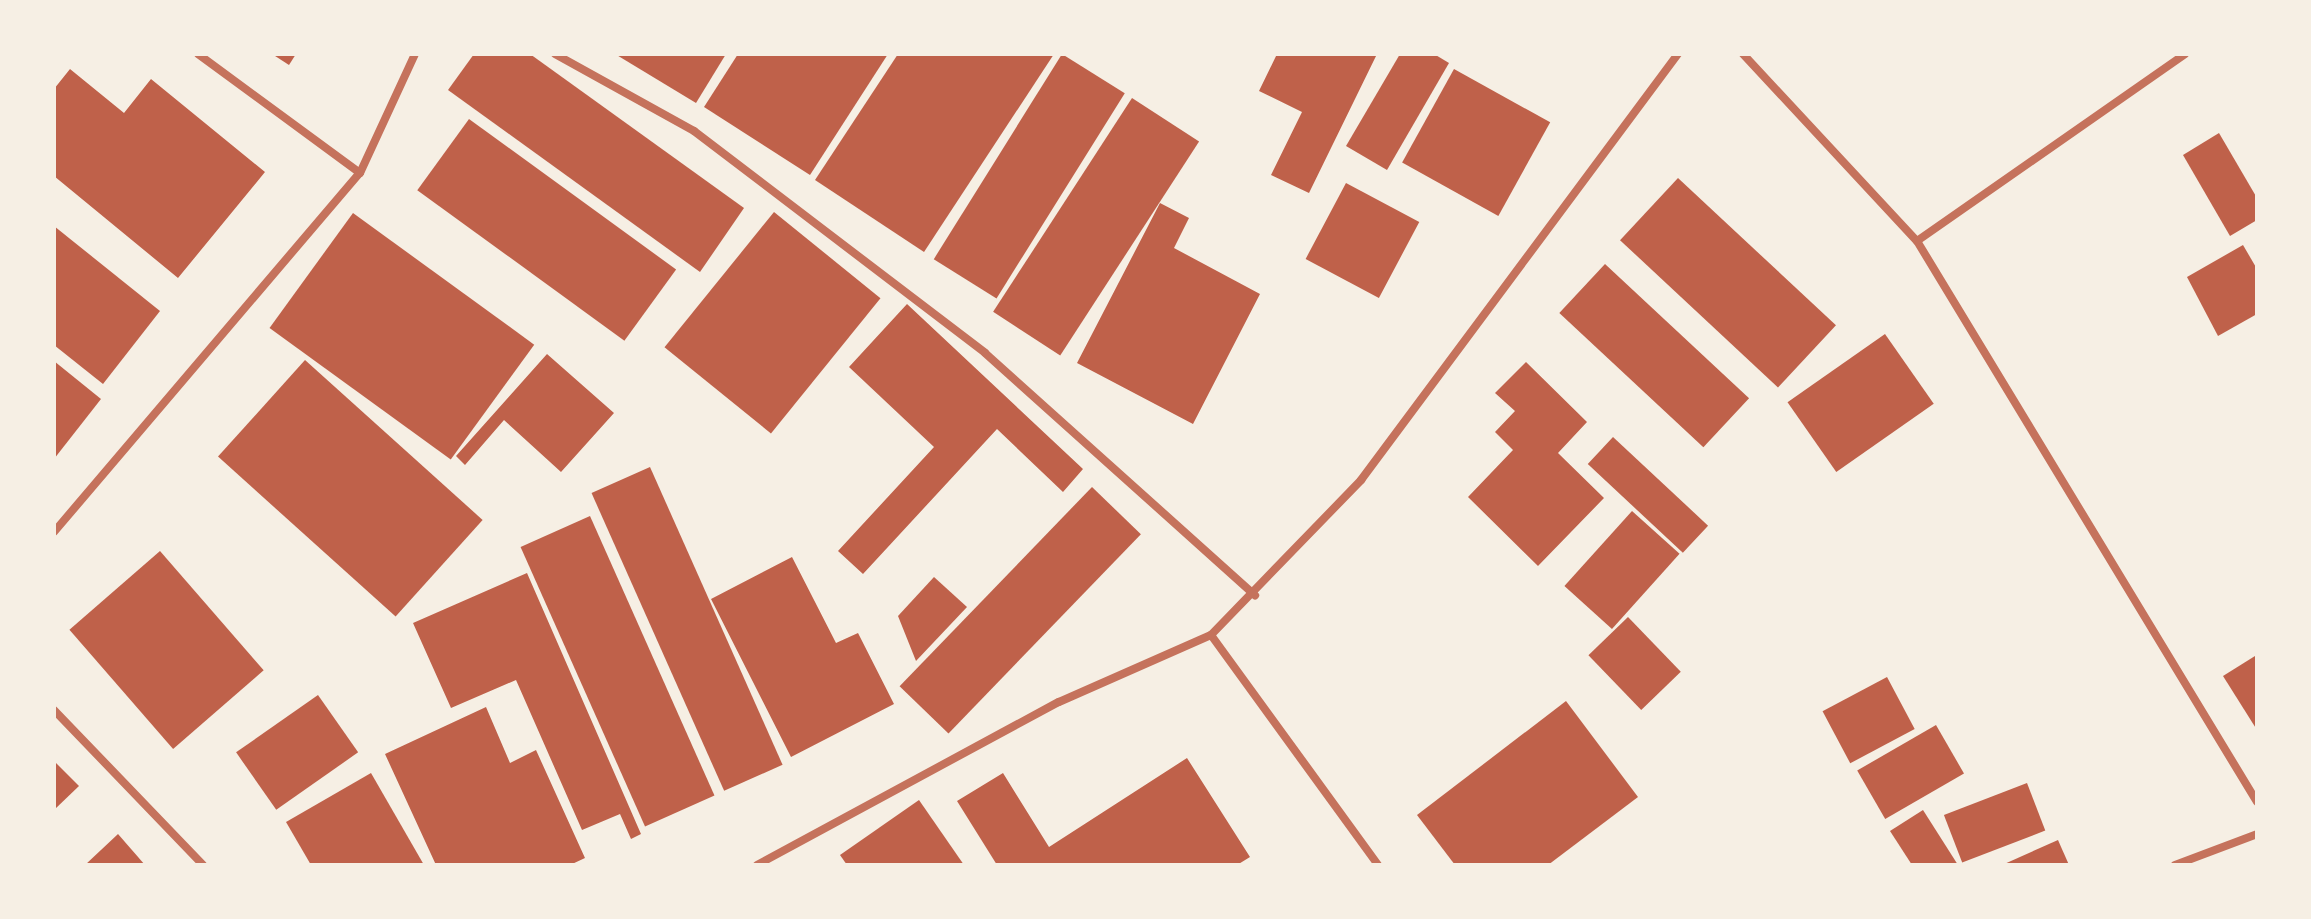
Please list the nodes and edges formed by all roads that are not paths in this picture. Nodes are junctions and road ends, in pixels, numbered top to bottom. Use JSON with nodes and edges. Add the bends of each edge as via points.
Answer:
{"nodes":[{"id":1,"x":198,"y":54,"type":"edge"},
{"id":2,"x":415,"y":54,"type":"edge"},
{"id":3,"x":555,"y":54,"type":"edge"},
{"id":4,"x":1678,"y":54,"type":"edge"},
{"id":5,"x":1743,"y":54,"type":"edge"},
{"id":6,"x":2185,"y":54,"type":"edge"},
{"id":7,"x":360,"y":173,"type":"junction"},
{"id":8,"x":1917,"y":241,"type":"junction"},
{"id":9,"x":54,"y":532,"type":"edge"},
{"id":10,"x":1255,"y":595,"type":"junction"},
{"id":11,"x":1211,"y":635,"type":"junction"},
{"id":12,"x":54,"y":710,"type":"edge"},
{"id":13,"x":2257,"y":802,"type":"edge"},
{"id":14,"x":2257,"y":834,"type":"edge"},
{"id":15,"x":203,"y":865,"type":"edge"},
{"id":16,"x":757,"y":865,"type":"edge"},
{"id":17,"x":1378,"y":865,"type":"edge"},
{"id":18,"x":2175,"y":865,"type":"edge"}],
"edges":[{"from":1,"to":7,"type":"street"},
{"from":2,"to":7,"type":"street"},
{"from":3,"to":10,"type":"street","via":[[694,131],[985,353]]},
{"from":4,"to":10,"type":"street","via":[[1452,364],[1361,480]]},
{"from":5,"to":8,"type":"street"},
{"from":6,"to":8,"type":"street"},
{"from":7,"to":9,"type":"street"},
{"from":8,"to":13,"type":"street"},
{"from":10,"to":11,"type":"street"},
{"from":11,"to":16,"type":"street","via":[[1059,702]]},
{"from":11,"to":17,"type":"street"},
{"from":12,"to":15,"type":"street"},
{"from":14,"to":18,"type":"street"}]}
